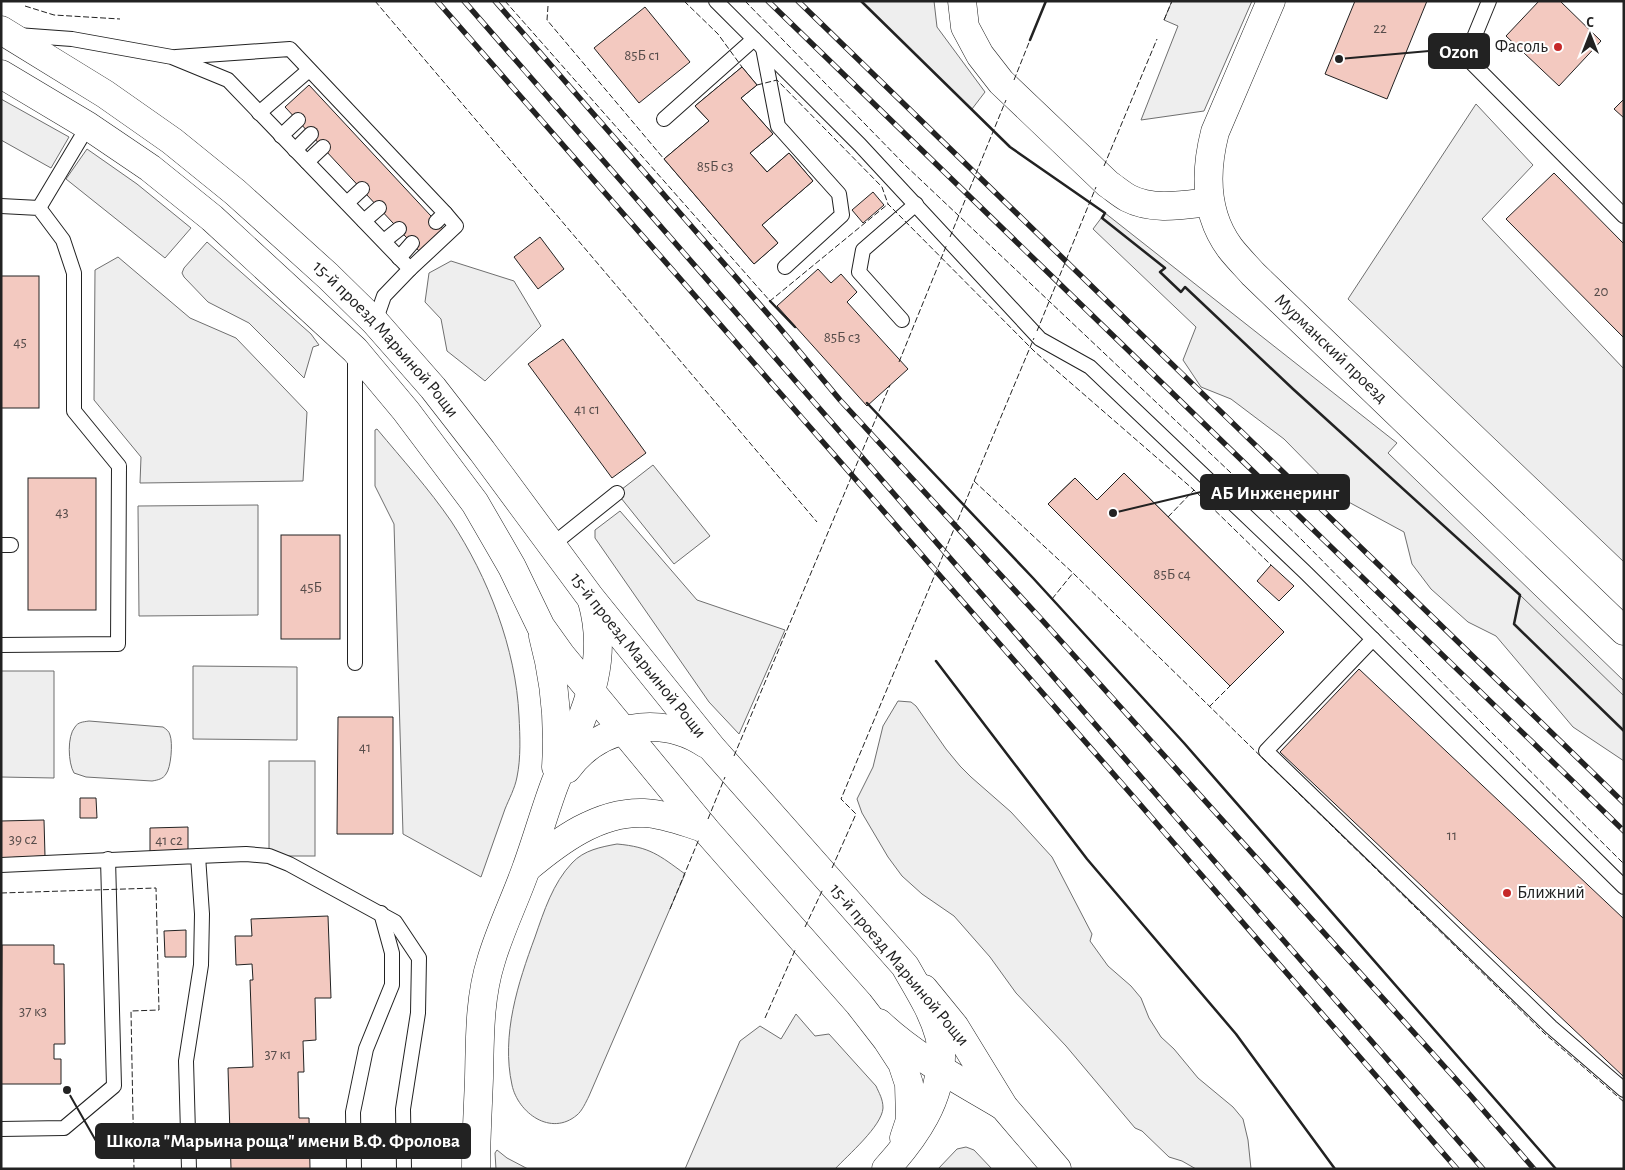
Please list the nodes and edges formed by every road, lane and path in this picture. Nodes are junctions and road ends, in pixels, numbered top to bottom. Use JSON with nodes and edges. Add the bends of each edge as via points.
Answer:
{"nodes":[{"id":1,"x":716,"y":1,"type":"edge"},
{"id":2,"x":962,"y":1,"type":"edge"},
{"id":3,"x":1271,"y":1,"type":"edge"},
{"id":4,"x":1489,"y":1,"type":"edge"},
{"id":5,"x":5,"y":32,"type":"edge"},
{"id":6,"x":759,"y":44,"type":"junction"},
{"id":7,"x":172,"y":57,"type":"junction"},
{"id":8,"x":309,"y":70,"type":"junction"},
{"id":9,"x":1,"y":74,"type":"edge"},
{"id":10,"x":259,"y":113,"type":"junction"},
{"id":11,"x":664,"y":119,"type":"dead end"},
{"id":12,"x":298,"y":120,"type":"dead end"},
{"id":13,"x":88,"y":126,"type":"junction"},
{"id":14,"x":311,"y":134,"type":"dead end"},
{"id":15,"x":282,"y":136,"type":"junction"},
{"id":16,"x":323,"y":148,"type":"dead end"},
{"id":17,"x":295,"y":150,"type":"junction"},
{"id":18,"x":307,"y":162,"type":"junction"},
{"id":19,"x":362,"y":189,"type":"dead end"},
{"id":20,"x":1210,"y":202,"type":"junction"},
{"id":21,"x":347,"y":203,"type":"junction"},
{"id":22,"x":916,"y":204,"type":"junction"},
{"id":23,"x":1,"y":206,"type":"edge"},
{"id":24,"x":39,"y":208,"type":"junction"},
{"id":25,"x":379,"y":208,"type":"dead end"},
{"id":26,"x":1624,"y":216,"type":"edge"},
{"id":27,"x":364,"y":221,"type":"junction"},
{"id":28,"x":399,"y":229,"type":"dead end"},
{"id":29,"x":384,"y":241,"type":"junction"},
{"id":30,"x":412,"y":244,"type":"dead end"},
{"id":31,"x":399,"y":258,"type":"junction"},
{"id":32,"x":785,"y":267,"type":"dead end"},
{"id":33,"x":410,"y":270,"type":"junction"},
{"id":34,"x":902,"y":320,"type":"dead end"},
{"id":35,"x":375,"y":322,"type":"junction"},
{"id":36,"x":355,"y":350,"type":"junction"},
{"id":37,"x":617,"y":493,"type":"dead end"},
{"id":38,"x":552,"y":545,"type":"junction"},
{"id":39,"x":590,"y":597,"type":"junction"},
{"id":40,"x":541,"y":628,"type":"junction"},
{"id":41,"x":1624,"y":631,"type":"edge"},
{"id":42,"x":1373,"y":639,"type":"junction"},
{"id":43,"x":1,"y":646,"type":"edge"},
{"id":44,"x":355,"y":663,"type":"dead end"},
{"id":45,"x":591,"y":692,"type":"junction"},
{"id":46,"x":624,"y":729,"type":"junction"},
{"id":47,"x":712,"y":748,"type":"junction"},
{"id":48,"x":554,"y":786,"type":"junction"},
{"id":49,"x":704,"y":828,"type":"junction"},
{"id":50,"x":198,"y":856,"type":"junction"},
{"id":51,"x":108,"y":859,"type":"junction"},
{"id":52,"x":1,"y":865,"type":"edge"},
{"id":53,"x":526,"y":869,"type":"junction"},
{"id":54,"x":1624,"y":886,"type":"edge"},
{"id":55,"x":381,"y":913,"type":"junction"},
{"id":56,"x":905,"y":966,"type":"junction"},
{"id":57,"x":859,"y":1004,"type":"junction"},
{"id":58,"x":941,"y":1069,"type":"junction"},
{"id":59,"x":1624,"y":1090,"type":"edge"},
{"id":60,"x":1004,"y":1108,"type":"junction"},
{"id":61,"x":1,"y":1128,"type":"edge"},
{"id":62,"x":893,"y":1161,"type":"edge"},
{"id":63,"x":189,"y":1169,"type":"edge"},
{"id":64,"x":354,"y":1169,"type":"edge"},
{"id":65,"x":404,"y":1169,"type":"edge"},
{"id":66,"x":476,"y":1169,"type":"edge"},
{"id":67,"x":1056,"y":1169,"type":"edge"}],
"edges":[{"from":1,"to":6,"type":"lane"},
{"from":2,"to":20,"type":"main road","via":[[965,26],[980,55],[1001,82],[1108,184],[1128,198],[1152,206]]},
{"from":3,"to":20,"type":"main road","name":"Мурманский проезд","via":[[1216,132],[1208,171]]},
{"from":4,"to":26,"type":"lane","via":[[1466,57]]},
{"from":5,"to":7,"type":"lane","via":[[52,36]]},
{"from":5,"to":35,"type":"main road","name":"15-й проезд Марьиной Рощи","via":[[172,140],[328,276]]},
{"from":6,"to":11,"type":"lane"},
{"from":6,"to":22,"type":"lane"},
{"from":6,"to":32,"type":"lane","via":[[778,126],[839,194],[842,215]]},
{"from":7,"to":8,"type":"lane","via":[[290,49]]},
{"from":7,"to":10,"type":"lane","via":[[228,80]]},
{"from":8,"to":10,"type":"lane"},
{"from":8,"to":33,"type":"lane","via":[[325,95],[440,218],[456,226]]},
{"from":9,"to":13,"type":"main road","name":"15-й проезд Марьиной Рощи"},
{"from":10,"to":15,"type":"lane"},
{"from":12,"to":15,"type":"lane"},
{"from":13,"to":24,"type":"lane"},
{"from":13,"to":36,"type":"main road","name":"15-й проезд Марьиной Рощи","via":[[150,168],[212,218]]},
{"from":14,"to":17,"type":"lane"},
{"from":15,"to":17,"type":"lane"},
{"from":16,"to":18,"type":"lane"},
{"from":17,"to":18,"type":"lane"},
{"from":18,"to":21,"type":"lane"},
{"from":19,"to":21,"type":"lane"},
{"from":20,"to":41,"type":"main road","name":"Мурманский проезд","via":[[1216,224],[1229,247],[1253,274]]},
{"from":21,"to":27,"type":"lane"},
{"from":22,"to":34,"type":"lane","via":[[863,250],[859,272]]},
{"from":22,"to":42,"type":"lane","via":[[1040,339],[1090,366]]},
{"from":23,"to":24,"type":"lane"},
{"from":24,"to":43,"type":"lane","via":[[63,240],[74,273],[74,410],[119,466],[118,644]]},
{"from":25,"to":27,"type":"lane"},
{"from":27,"to":29,"type":"lane"},
{"from":28,"to":29,"type":"lane"},
{"from":29,"to":31,"type":"lane"},
{"from":30,"to":31,"type":"lane"},
{"from":31,"to":33,"type":"lane"},
{"from":33,"to":35,"type":"lane","via":[[384,296]]},
{"from":35,"to":38,"type":"main road","name":"15-й проезд Марьиной Рощи","via":[[433,388]]},
{"from":36,"to":40,"type":"main road","name":"15-й проезд Марьиной Рощи","via":[[475,503],[512,567]]},
{"from":36,"to":44,"type":"lane"},
{"from":37,"to":38,"type":"lane"},
{"from":38,"to":39,"type":"main road","name":"15-й проезд Марьиной Рощи"},
{"from":39,"to":45,"type":"main road","via":[[597,620],[599,654]]},
{"from":39,"to":47,"type":"main road","name":"15-й проезд Марьиной Рощи"},
{"from":40,"to":45,"type":"main road","name":"15-й проезд Марьиной Рощи"},
{"from":40,"to":48,"type":"main road","via":[[550,661],[556,711]]},
{"from":42,"to":54,"type":"lane"},
{"from":42,"to":59,"type":"lane","via":[[1266,750],[1551,1027]]},
{"from":45,"to":46,"type":"main road","name":"15-й проезд Марьиной Рощи"},
{"from":45,"to":48,"type":"main road"},
{"from":46,"to":47,"type":"main road","via":[[649,727],[672,730],[696,737]]},
{"from":46,"to":48,"type":"main road","via":[[600,738],[576,756]]},
{"from":46,"to":49,"type":"main road","name":"15-й проезд Марьиной Рощи"},
{"from":47,"to":56,"type":"main road","name":"15-й проезд Марьиной Рощи"},
{"from":48,"to":53,"type":"main road"},
{"from":49,"to":53,"type":"main road","via":[[642,813],[616,816],[586,826]]},
{"from":49,"to":57,"type":"main road","name":"15-й проезд Марьиной Рощи"},
{"from":50,"to":51,"type":"lane"},
{"from":50,"to":55,"type":"lane","via":[[269,856]]},
{"from":50,"to":63,"type":"lane","via":[[201,965],[186,1061]]},
{"from":51,"to":52,"type":"lane"},
{"from":51,"to":61,"type":"lane","via":[[114,1086],[64,1128]]},
{"from":53,"to":66,"type":"main road","via":[[490,961],[484,990]]},
{"from":55,"to":64,"type":"lane","via":[[392,953],[392,985],[366,1049],[353,1112]]},
{"from":55,"to":65,"type":"lane","via":[[395,922],[418,958],[418,1012],[403,1108]]},
{"from":56,"to":58,"type":"main road","via":[[930,1008],[940,1037]]},
{"from":56,"to":60,"type":"main road","name":"15-й проезд Марьиной Рощи","via":[[955,1027]]},
{"from":57,"to":58,"type":"main road","name":"15-й проезд Марьиной Рощи","via":[[893,1036]]},
{"from":57,"to":62,"type":"main road","via":[[902,1063],[909,1084],[910,1120]]},
{"from":58,"to":60,"type":"main road","name":"15-й проезд Марьиной Рощи"},
{"from":58,"to":62,"type":"main road","via":[[935,1094],[920,1125]]},
{"from":60,"to":67,"type":"main road"}]}
